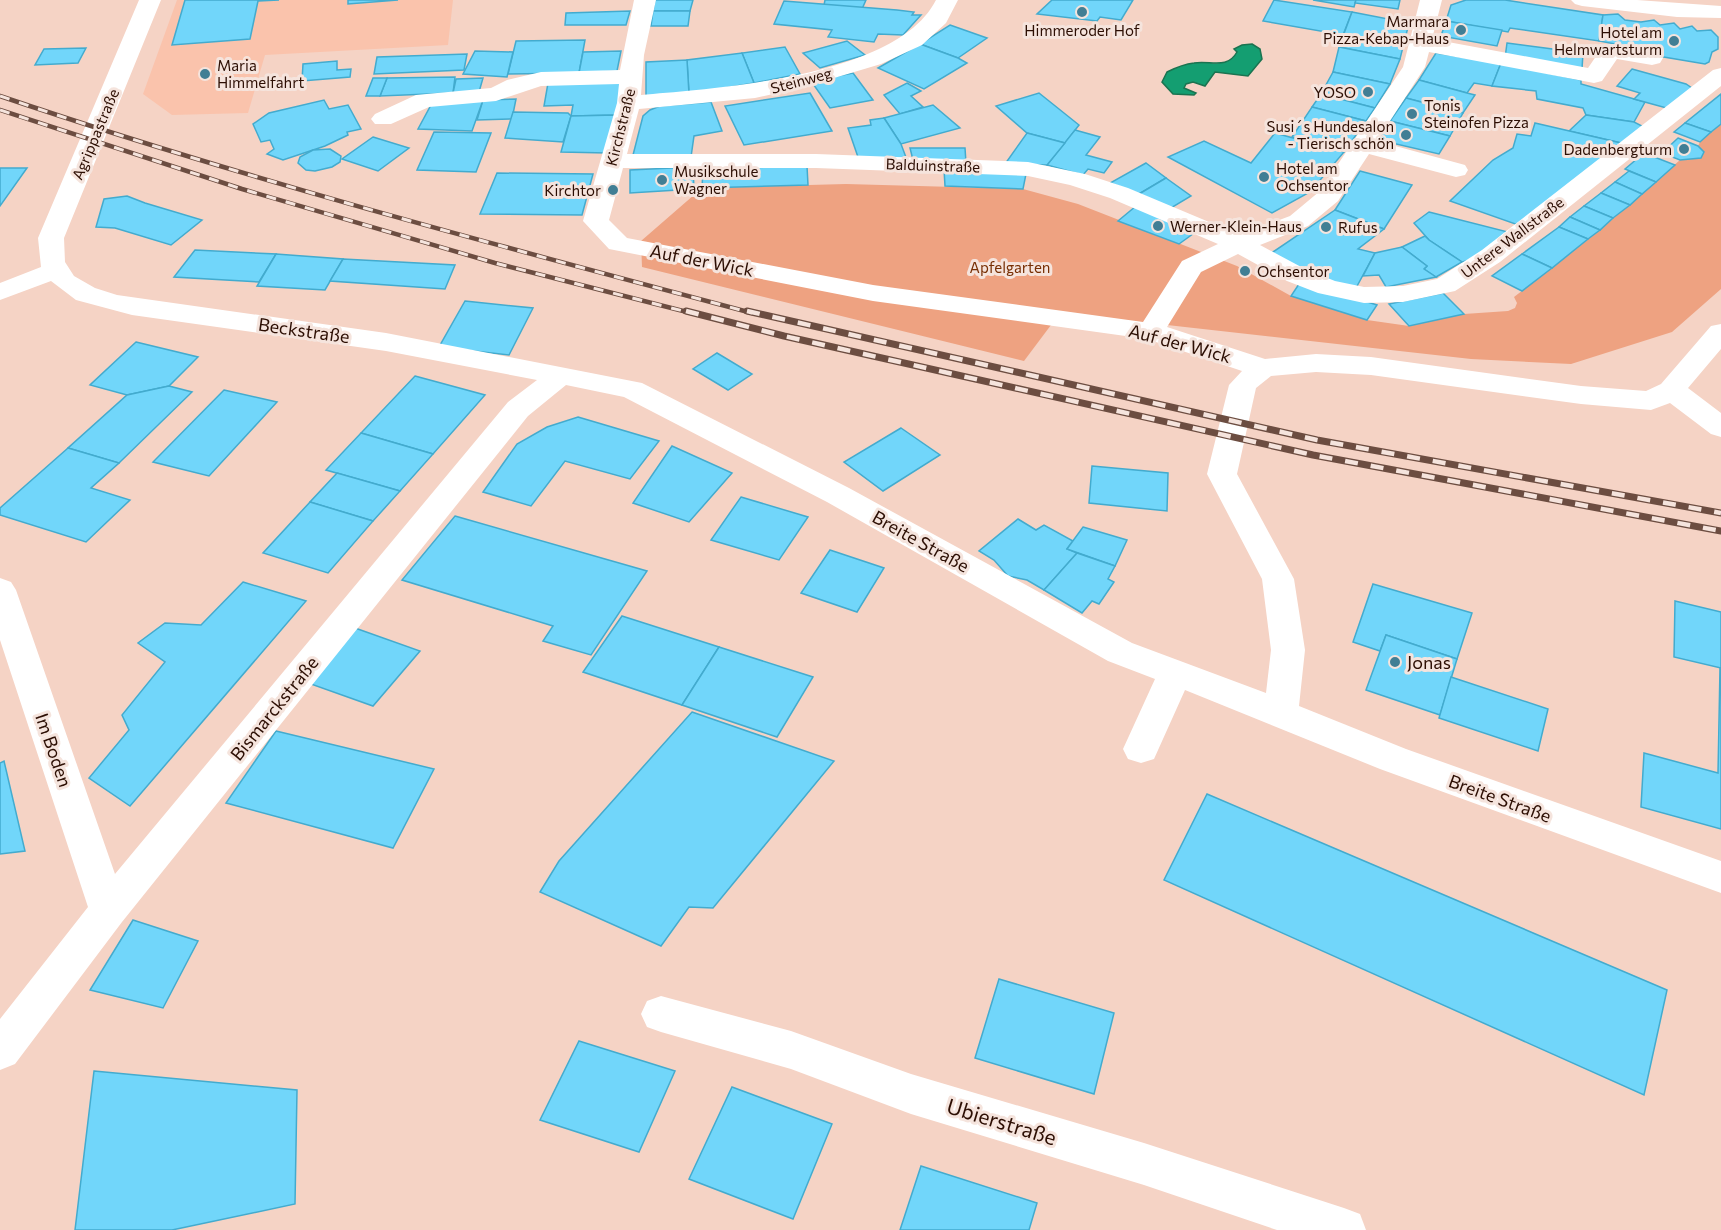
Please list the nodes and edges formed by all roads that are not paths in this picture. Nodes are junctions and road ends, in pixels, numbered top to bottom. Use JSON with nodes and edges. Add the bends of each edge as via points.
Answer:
{"nodes":[{"id":1,"x":150,"y":0,"type":"edge"},
{"id":2,"x":645,"y":0,"type":"edge"},
{"id":3,"x":947,"y":0,"type":"edge"},
{"id":4,"x":1431,"y":0,"type":"edge"},
{"id":5,"x":1582,"y":0,"type":"edge"},
{"id":6,"x":1721,"y":12,"type":"edge"},
{"id":7,"x":1422,"y":44,"type":"junction"},
{"id":8,"x":1652,"y":58,"type":"dead end"},
{"id":9,"x":1721,"y":75,"type":"edge"},
{"id":10,"x":632,"y":77,"type":"junction"},
{"id":11,"x":629,"y":104,"type":"junction"},
{"id":12,"x":383,"y":119,"type":"dead end"},
{"id":13,"x":1364,"y":145,"type":"junction"},
{"id":14,"x":613,"y":161,"type":"junction"},
{"id":15,"x":1456,"y":170,"type":"dead end"},
{"id":16,"x":618,"y":244,"type":"joint"},
{"id":17,"x":1239,"y":244,"type":"junction"},
{"id":18,"x":56,"y":270,"type":"junction"},
{"id":19,"x":0,"y":292,"type":"edge"},
{"id":20,"x":1151,"y":331,"type":"junction"},
{"id":21,"x":1721,"y":332,"type":"edge"},
{"id":22,"x":1263,"y":368,"type":"junction"},
{"id":23,"x":560,"y":376,"type":"junction"},
{"id":24,"x":1671,"y":390,"type":"junction"},
{"id":25,"x":1721,"y":427,"type":"edge"},
{"id":26,"x":0,"y":590,"type":"edge"},
{"id":27,"x":1175,"y":673,"type":"junction"},
{"id":28,"x":1281,"y":713,"type":"junction"},
{"id":29,"x":1141,"y":750,"type":"dead end"},
{"id":30,"x":1721,"y":877,"type":"edge"},
{"id":31,"x":108,"y":910,"type":"junction"},
{"id":32,"x":661,"y":1014,"type":"dead end"},
{"id":33,"x":0,"y":1051,"type":"edge"},
{"id":34,"x":1344,"y":1230,"type":"edge"}],
"edges":[{"from":1,"to":18,"type":"street","name":"Agrippastraße","via":[[51,238]]},
{"from":2,"to":10,"type":"street","name":"Kirchstraße"},
{"from":3,"to":11,"type":"street","name":"Steinweg","via":[[938,18],[914,40],[873,59],[755,91]]},
{"from":4,"to":7,"type":"street"},
{"from":5,"to":6,"type":"street"},
{"from":7,"to":8,"type":"street","via":[[1594,76],[1611,51]]},
{"from":7,"to":13,"type":"street","via":[[1406,83]]},
{"from":9,"to":17,"type":"street","name":"Untere Wallstraße","via":[[1491,256],[1446,285],[1403,294],[1364,295],[1296,275]]},
{"from":10,"to":11,"type":"street","name":"Kirchstraße"},
{"from":10,"to":12,"type":"street","via":[[542,79],[496,94],[424,100]]},
{"from":11,"to":14,"type":"street","name":"Kirchstraße"},
{"from":13,"to":15,"type":"street"},
{"from":13,"to":17,"type":"street","via":[[1329,196],[1299,221]]},
{"from":14,"to":16,"type":"street","name":"Kirchstraße","via":[[596,221]]},
{"from":14,"to":17,"type":"street","name":"Balduinstraße","via":[[816,161],[1028,169],[1119,193]]},
{"from":16,"to":20,"type":"street","name":"Auf der Wick","via":[[873,293]]},
{"from":17,"to":20,"type":"street","via":[[1191,267]]},
{"from":18,"to":19,"type":"street"},
{"from":18,"to":23,"type":"street","name":"Beckstraße","via":[[69,285],[96,298],[132,307],[386,342]]},
{"from":20,"to":22,"type":"street","name":"Auf der Wick"},
{"from":21,"to":24,"type":"street"},
{"from":22,"to":24,"type":"street","name":"Auf der Wick","via":[[1316,363],[1371,366],[1651,401]]},
{"from":22,"to":28,"type":"street","via":[[1243,385],[1222,474],[1278,579],[1288,650]]},
{"from":23,"to":27,"type":"street","name":"Breite Straße","via":[[632,389],[838,495],[1120,652]]},
{"from":23,"to":31,"type":"street","name":"Bismarckstraße","via":[[518,409]]},
{"from":24,"to":25,"type":"street"},
{"from":26,"to":31,"type":"street","name":"Im Boden"},
{"from":27,"to":28,"type":"street","name":"Breite Straße"},
{"from":27,"to":29,"type":"street"},
{"from":28,"to":30,"type":"street","name":"Breite Straße","via":[[1393,759]]},
{"from":31,"to":33,"type":"street","name":"Bismarckstraße"},
{"from":32,"to":34,"type":"street","name":"Ubierstraße","via":[[791,1050],[911,1094],[1144,1164]]}]}
